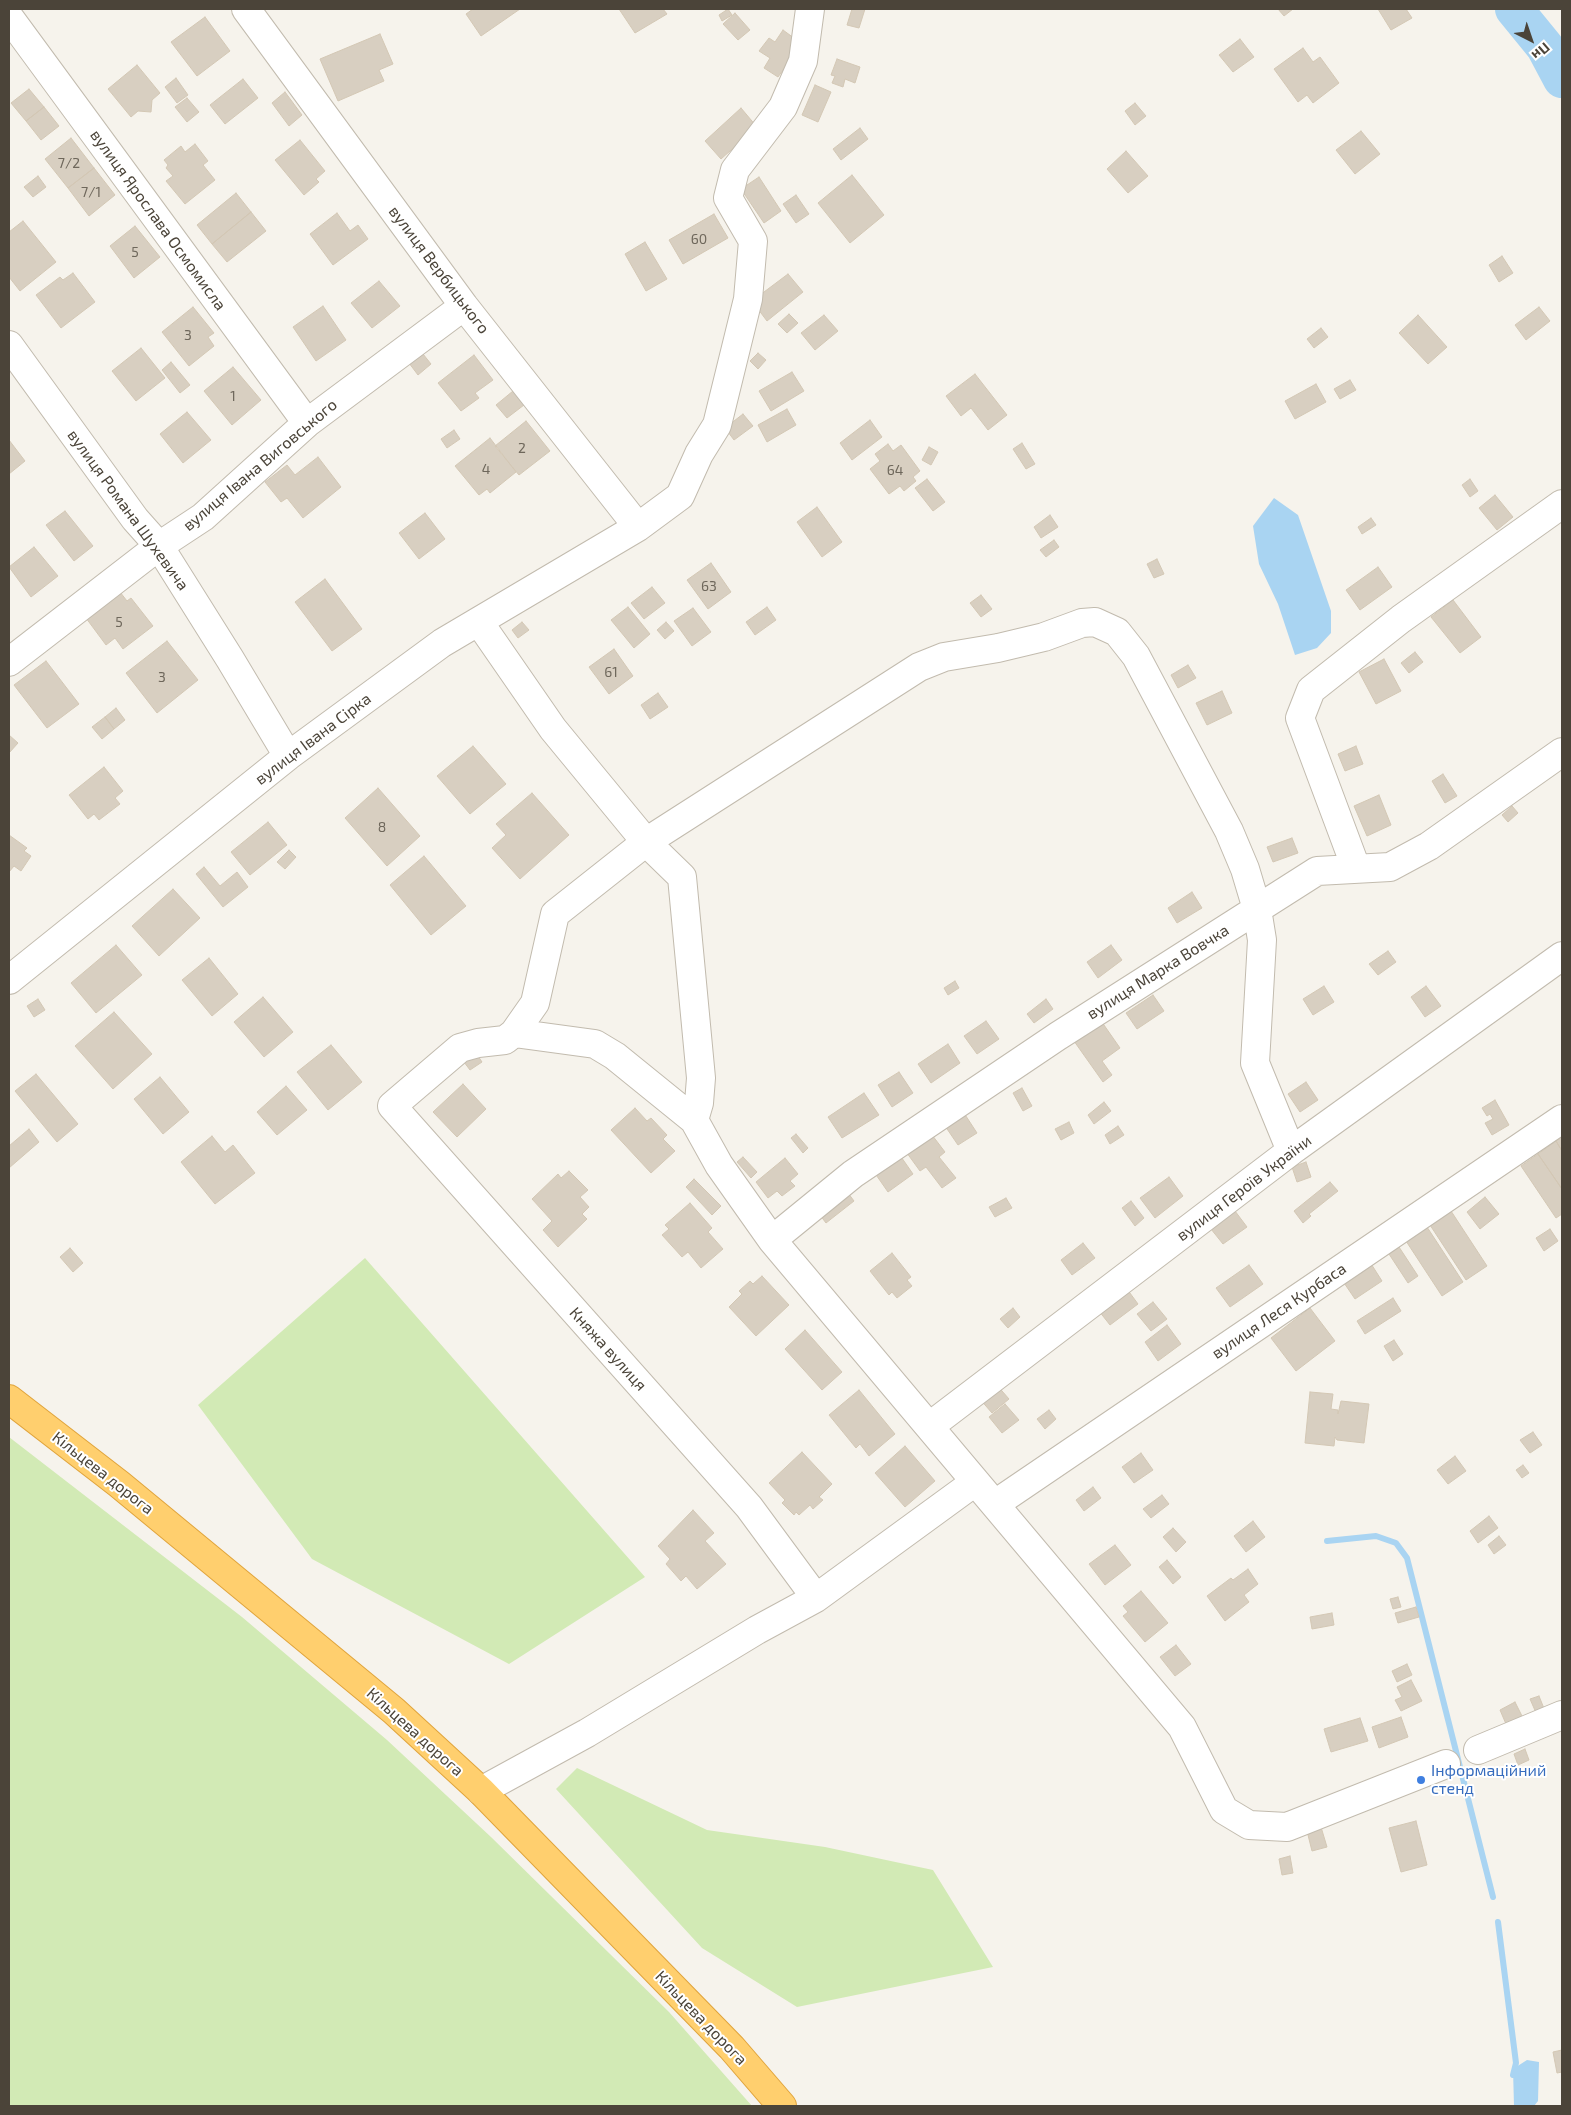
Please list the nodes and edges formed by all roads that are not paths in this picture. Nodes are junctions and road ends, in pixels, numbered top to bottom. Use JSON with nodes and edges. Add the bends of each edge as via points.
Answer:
{"nodes":[{"id":1,"x":246,"y":9,"type":"edge"},
{"id":2,"x":810,"y":9,"type":"edge"},
{"id":3,"x":9,"y":17,"type":"edge"},
{"id":4,"x":464,"y":306,"type":"junction"},
{"id":5,"x":9,"y":345,"type":"edge"},
{"id":6,"x":307,"y":423,"type":"junction"},
{"id":7,"x":1562,"y":504,"type":"edge"},
{"id":8,"x":638,"y":527,"type":"junction"},
{"id":9,"x":159,"y":546,"type":"junction"},
{"id":10,"x":479,"y":622,"type":"junction"},
{"id":11,"x":9,"y":662,"type":"edge"},
{"id":12,"x":1562,"y":752,"type":"edge"},
{"id":13,"x":288,"y":756,"type":"junction"},
{"id":14,"x":646,"y":842,"type":"junction"},
{"id":15,"x":1356,"y":868,"type":"junction"},
{"id":16,"x":1258,"y":909,"type":"junction"},
{"id":17,"x":1562,"y":956,"type":"edge"},
{"id":18,"x":9,"y":980,"type":"edge"},
{"id":19,"x":514,"y":1033,"type":"junction"},
{"id":20,"x":1562,"y":1119,"type":"edge"},
{"id":21,"x":694,"y":1120,"type":"junction"},
{"id":22,"x":1291,"y":1152,"type":"junction"},
{"id":23,"x":772,"y":1240,"type":"junction"},
{"id":24,"x":9,"y":1399,"type":"edge"},
{"id":25,"x":930,"y":1426,"type":"junction"},
{"id":26,"x":976,"y":1482,"type":"junction"},
{"id":27,"x":995,"y":1504,"type":"junction"},
{"id":28,"x":816,"y":1598,"type":"junction"},
{"id":29,"x":1562,"y":1715,"type":"edge"},
{"id":30,"x":1478,"y":1750,"type":"dead end"},
{"id":31,"x":1446,"y":1764,"type":"dead end"},
{"id":32,"x":481,"y":1790,"type":"junction"},
{"id":33,"x":782,"y":2106,"type":"edge"}],
"edges":[{"from":1,"to":4,"type":"street","name":"вулиця Вербицького"},
{"from":2,"to":8,"type":"street","name":"вулиця Івана Сірка","via":[[804,61],[783,106],[735,170],[728,198],[753,241],[748,299],[717,425],[699,454],[680,496]]},
{"from":3,"to":6,"type":"street","name":"вулиця Ярослава Осмомисла"},
{"from":4,"to":6,"type":"street","name":"вулиця Івана Виговського"},
{"from":4,"to":8,"type":"street","name":"вулиця Вербицького"},
{"from":5,"to":9,"type":"street","name":"вулиця Романа Шухевича","via":[[135,519]]},
{"from":6,"to":9,"type":"street","name":"вулиця Івана Виговського","via":[[204,517]]},
{"from":7,"to":15,"type":"street","via":[[1401,619],[1311,690],[1300,718]]},
{"from":8,"to":10,"type":"street","name":"вулиця Івана Сірка"},
{"from":9,"to":11,"type":"street","name":"вулиця Івана Виговського"},
{"from":9,"to":13,"type":"street","name":"вулиця Романа Шухевича"},
{"from":10,"to":13,"type":"street","name":"вулиця Івана Сірка","via":[[442,643]]},
{"from":10,"to":14,"type":"street","via":[[553,729]]},
{"from":12,"to":15,"type":"street","name":"вулиця Марка Вовчка","via":[[1430,846],[1390,867]]},
{"from":13,"to":18,"type":"street","name":"вулиця Івана Сірка"},
{"from":14,"to":16,"type":"street","via":[[919,667],[944,657],[1007,646],[1095,622],[1117,632],[1136,656],[1228,831]]},
{"from":14,"to":19,"type":"street","via":[[554,914],[535,1003]]},
{"from":14,"to":21,"type":"street","via":[[682,877],[701,1078]]},
{"from":15,"to":16,"type":"street","name":"вулиця Марка Вовчка","via":[[1317,871]]},
{"from":16,"to":22,"type":"street","via":[[1262,940],[1255,1063]]},
{"from":16,"to":23,"type":"street","name":"вулиця Марка Вовчка","via":[[1058,1036],[853,1174]]},
{"from":17,"to":22,"type":"street","name":"вулиця Героїв України"},
{"from":19,"to":21,"type":"street","via":[[594,1044],[615,1056]]},
{"from":19,"to":28,"type":"street","name":"Княжа вулиця","via":[[505,1040],[460,1048],[392,1106],[749,1508]]},
{"from":20,"to":27,"type":"street","name":"вулиця Леся Курбаса"},
{"from":21,"to":23,"type":"street","via":[[719,1165]]},
{"from":22,"to":25,"type":"street","name":"вулиця Героїв України"},
{"from":23,"to":25,"type":"street"},
{"from":24,"to":32,"type":"highway","name":"Кільцева дорога","via":[[119,1484],[394,1711]]},
{"from":25,"to":26,"type":"street"},
{"from":26,"to":27,"type":"street"},
{"from":26,"to":28,"type":"street"},
{"from":27,"to":31,"type":"street","via":[[1182,1726],[1224,1810],[1249,1824],[1286,1827]]},
{"from":28,"to":32,"type":"street","via":[[587,1733]]},
{"from":29,"to":30,"type":"street"},
{"from":32,"to":33,"type":"highway","name":"Кільцева дорога","via":[[732,2048]]}]}
